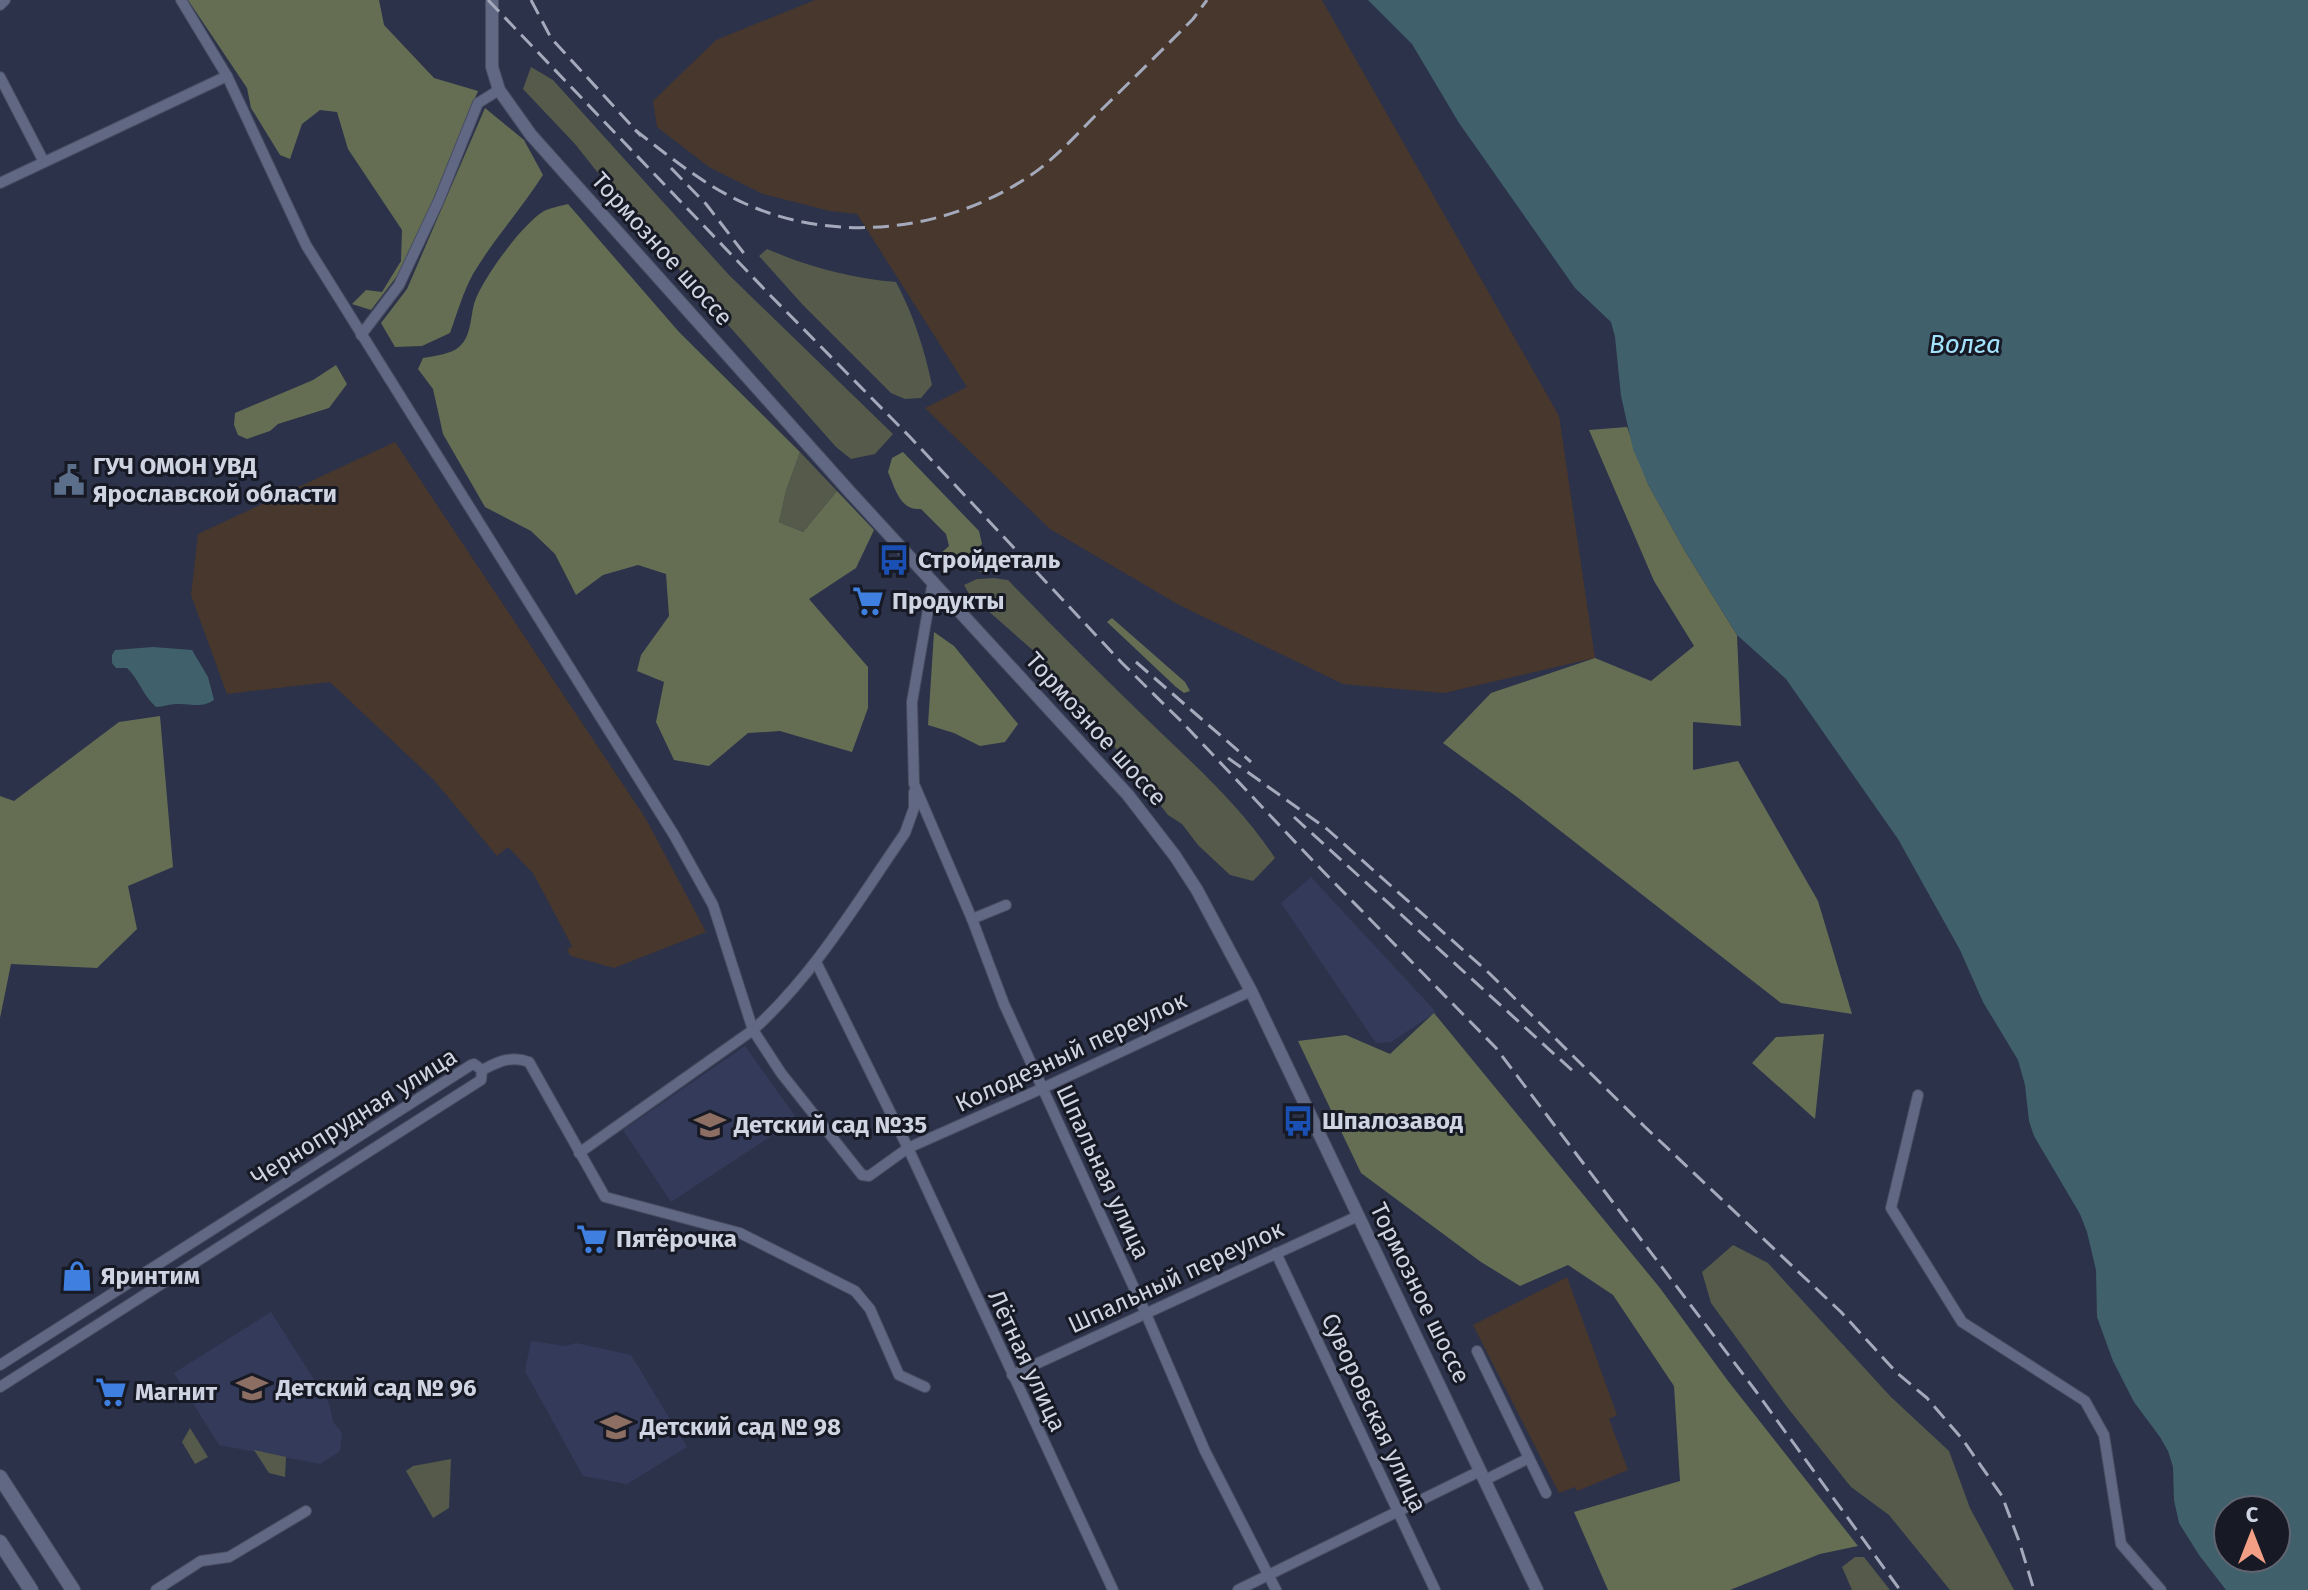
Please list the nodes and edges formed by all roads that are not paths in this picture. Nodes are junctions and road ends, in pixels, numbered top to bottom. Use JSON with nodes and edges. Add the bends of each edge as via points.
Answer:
{"nodes":[{"id":1,"x":5,"y":0,"type":"edge"},
{"id":2,"x":181,"y":0,"type":"edge"},
{"id":3,"x":492,"y":0,"type":"edge"},
{"id":4,"x":0,"y":5,"type":"edge"},
{"id":5,"x":227,"y":76,"type":"junction"},
{"id":6,"x":0,"y":77,"type":"edge"},
{"id":7,"x":499,"y":90,"type":"junction"},
{"id":8,"x":44,"y":162,"type":"junction"},
{"id":9,"x":0,"y":183,"type":"edge"},
{"id":10,"x":361,"y":335,"type":"junction"},
{"id":11,"x":933,"y":581,"type":"junction"},
{"id":12,"x":914,"y":784,"type":"junction"},
{"id":13,"x":1006,"y":905,"type":"dead end"},
{"id":14,"x":972,"y":919,"type":"junction"},
{"id":15,"x":816,"y":962,"type":"junction"},
{"id":16,"x":1251,"y":991,"type":"junction"},
{"id":17,"x":753,"y":1030,"type":"junction"},
{"id":18,"x":482,"y":1070,"type":"junction"},
{"id":19,"x":1043,"y":1088,"type":"junction"},
{"id":20,"x":1918,"y":1095,"type":"dead end"},
{"id":21,"x":908,"y":1148,"type":"junction"},
{"id":22,"x":579,"y":1153,"type":"junction"},
{"id":23,"x":1358,"y":1216,"type":"junction"},
{"id":24,"x":1276,"y":1253,"type":"junction"},
{"id":25,"x":1146,"y":1314,"type":"junction"},
{"id":26,"x":1477,"y":1351,"type":"dead end"},
{"id":27,"x":0,"y":1365,"type":"edge"},
{"id":28,"x":1012,"y":1375,"type":"junction"},
{"id":29,"x":0,"y":1387,"type":"edge"},
{"id":30,"x":925,"y":1387,"type":"dead end"},
{"id":31,"x":1529,"y":1458,"type":"junction"},
{"id":32,"x":1482,"y":1476,"type":"junction"},
{"id":33,"x":0,"y":1477,"type":"edge"},
{"id":34,"x":1546,"y":1493,"type":"dead end"},
{"id":35,"x":306,"y":1511,"type":"dead end"},
{"id":36,"x":1399,"y":1511,"type":"junction"},
{"id":37,"x":0,"y":1542,"type":"edge"},
{"id":38,"x":1269,"y":1575,"type":"junction"},
{"id":39,"x":31,"y":1590,"type":"edge"},
{"id":40,"x":73,"y":1590,"type":"edge"},
{"id":41,"x":156,"y":1590,"type":"edge"},
{"id":42,"x":1113,"y":1590,"type":"edge"},
{"id":43,"x":1238,"y":1590,"type":"edge"},
{"id":44,"x":1276,"y":1590,"type":"edge"},
{"id":45,"x":1435,"y":1590,"type":"edge"},
{"id":46,"x":1537,"y":1590,"type":"edge"},
{"id":47,"x":2161,"y":1590,"type":"edge"}],
"edges":[{"from":1,"to":4,"type":"street"},
{"from":2,"to":5,"type":"street"},
{"from":3,"to":7,"type":"street","name":"Тормозное шоссе","via":[[492,67]]},
{"from":5,"to":8,"type":"street"},
{"from":5,"to":10,"type":"street","via":[[306,245]]},
{"from":6,"to":8,"type":"street"},
{"from":7,"to":10,"type":"street","via":[[478,103],[399,285]]},
{"from":7,"to":11,"type":"street","name":"Тормозное шоссе","via":[[541,147]]},
{"from":8,"to":9,"type":"street"},
{"from":10,"to":17,"type":"street","via":[[674,835],[713,905]]},
{"from":11,"to":12,"type":"street","name":"Шпальная улица","via":[[912,702]]},
{"from":11,"to":16,"type":"street","name":"Тормозное шоссе","via":[[1151,823],[1197,890]]},
{"from":12,"to":14,"type":"street","name":"Шпальная улица"},
{"from":12,"to":15,"type":"street","via":[[914,808],[905,833]]},
{"from":13,"to":14,"type":"street"},
{"from":14,"to":19,"type":"street","name":"Шпальная улица"},
{"from":15,"to":17,"type":"street"},
{"from":15,"to":21,"type":"street","name":"Лётная улица"},
{"from":16,"to":19,"type":"street","name":"Колодезный переулок"},
{"from":16,"to":23,"type":"street","name":"Тормозное шоссе"},
{"from":17,"to":21,"type":"street","name":"Колодезный переулок","via":[[862,1175],[869,1176]]},
{"from":17,"to":22,"type":"street"},
{"from":18,"to":22,"type":"street","via":[[502,1060],[529,1062]]},
{"from":18,"to":27,"type":"street","name":"Чернопрудная улица","via":[[471,1065]]},
{"from":18,"to":29,"type":"street","name":"Чернопрудная улица","via":[[481,1080]]},
{"from":19,"to":21,"type":"street","name":"Колодезный переулок"},
{"from":19,"to":25,"type":"street","name":"Шпальная улица"},
{"from":20,"to":47,"type":"street","via":[[1891,1208],[1962,1322],[2085,1401],[2104,1435],[2121,1544]]},
{"from":21,"to":28,"type":"street","name":"Лётная улица"},
{"from":22,"to":30,"type":"street","via":[[605,1197],[740,1233],[855,1291],[870,1309],[899,1375]]},
{"from":23,"to":24,"type":"street","name":"Шпальный переулок"},
{"from":23,"to":32,"type":"street","name":"Тормозное шоссе"},
{"from":24,"to":25,"type":"street","name":"Шпальный переулок"},
{"from":24,"to":36,"type":"street","name":"Суворовская улица"},
{"from":25,"to":28,"type":"street","name":"Шпальный переулок"},
{"from":25,"to":38,"type":"street","name":"Шпальная улица","via":[[1205,1451]]},
{"from":26,"to":31,"type":"street"},
{"from":28,"to":42,"type":"street","name":"Лётная улица"},
{"from":31,"to":32,"type":"street"},
{"from":31,"to":34,"type":"street"},
{"from":32,"to":36,"type":"street"},
{"from":32,"to":46,"type":"street","name":"Тормозное шоссе"},
{"from":33,"to":40,"type":"main road"},
{"from":35,"to":41,"type":"street","via":[[229,1557],[201,1561]]},
{"from":36,"to":38,"type":"street"},
{"from":36,"to":45,"type":"street","name":"Суворовская улица"},
{"from":37,"to":39,"type":"main road"},
{"from":38,"to":43,"type":"street"},
{"from":38,"to":44,"type":"street","name":"Шпальная улица"}]}
